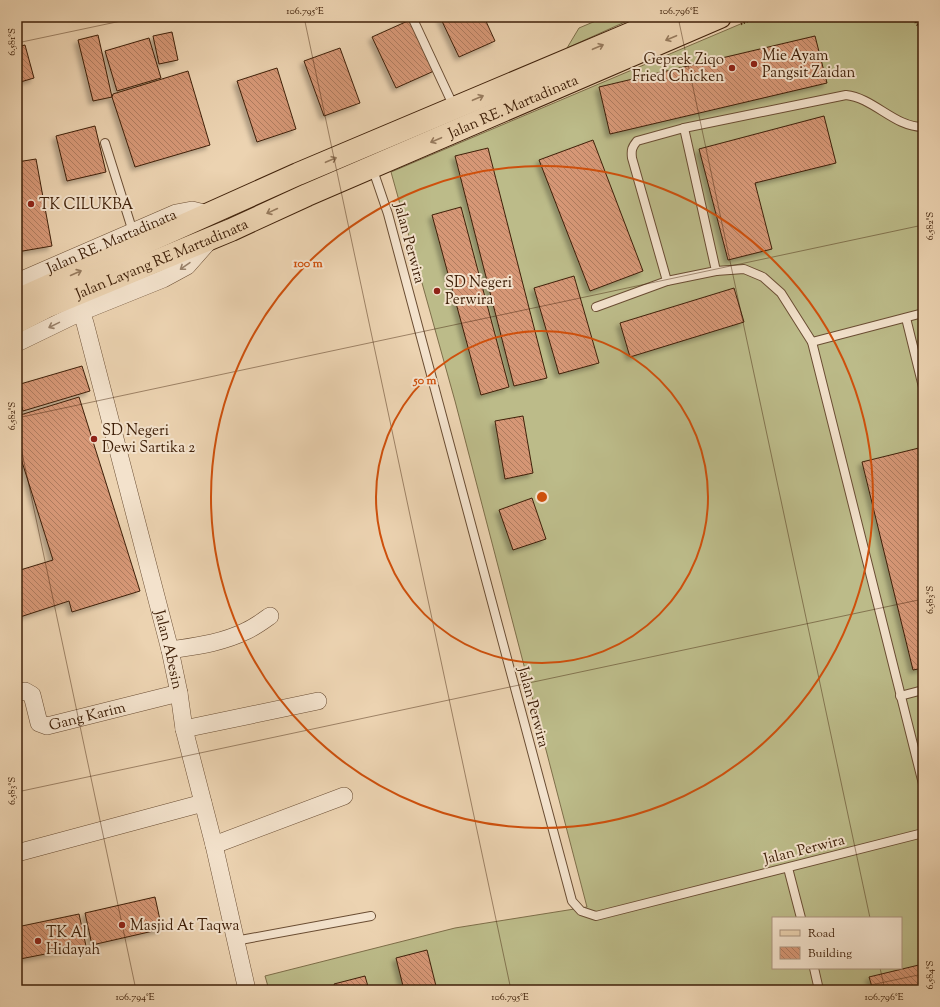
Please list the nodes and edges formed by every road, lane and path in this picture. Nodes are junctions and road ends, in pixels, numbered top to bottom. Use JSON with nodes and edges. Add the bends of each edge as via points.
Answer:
{"nodes":[{"id":1,"x":412,"y":17,"type":"edge"},
{"id":2,"x":670,"y":17,"type":"edge"},
{"id":3,"x":720,"y":17,"type":"edge"},
{"id":4,"x":912,"y":17,"type":"edge"},
{"id":5,"x":923,"y":33,"type":"edge"},
{"id":6,"x":459,"y":118,"type":"junction"},
{"id":7,"x":923,"y":127,"type":"edge"},
{"id":8,"x":684,"y":128,"type":"junction"},
{"id":9,"x":105,"y":143,"type":"dead end"},
{"id":10,"x":365,"y":146,"type":"junction"},
{"id":11,"x":372,"y":167,"type":"junction"},
{"id":12,"x":298,"y":174,"type":"joint"},
{"id":13,"x":307,"y":195,"type":"joint"},
{"id":14,"x":208,"y":214,"type":"junction"},
{"id":15,"x":133,"y":232,"type":"junction"},
{"id":16,"x":212,"y":238,"type":"junction"},
{"id":17,"x":716,"y":271,"type":"junction"},
{"id":18,"x":667,"y":281,"type":"junction"},
{"id":19,"x":17,"y":282,"type":"edge"},
{"id":20,"x":44,"y":298,"type":"junction"},
{"id":21,"x":17,"y":300,"type":"edge"},
{"id":22,"x":596,"y":307,"type":"dead end"},
{"id":23,"x":81,"y":312,"type":"junction"},
{"id":24,"x":923,"y":313,"type":"edge"},
{"id":25,"x":906,"y":318,"type":"junction"},
{"id":26,"x":17,"y":322,"type":"edge"},
{"id":27,"x":812,"y":342,"type":"junction"},
{"id":28,"x":17,"y":343,"type":"edge"},
{"id":29,"x":923,"y":387,"type":"edge"},
{"id":30,"x":270,"y":616,"type":"dead end"},
{"id":31,"x":170,"y":650,"type":"junction"},
{"id":32,"x":923,"y":690,"type":"edge"},
{"id":33,"x":17,"y":693,"type":"edge"},
{"id":34,"x":179,"y":693,"type":"junction"},
{"id":35,"x":900,"y":696,"type":"junction"},
{"id":36,"x":318,"y":701,"type":"dead end"},
{"id":37,"x":184,"y":729,"type":"junction"},
{"id":38,"x":923,"y":784,"type":"edge"},
{"id":39,"x":344,"y":796,"type":"dead end"},
{"id":40,"x":203,"y":803,"type":"junction"},
{"id":41,"x":923,"y":834,"type":"edge"},
{"id":42,"x":214,"y":845,"type":"junction"},
{"id":43,"x":17,"y":853,"type":"edge"},
{"id":44,"x":788,"y":868,"type":"junction"},
{"id":45,"x":371,"y":916,"type":"dead end"},
{"id":46,"x":801,"y":917,"type":"edge"},
{"id":47,"x":235,"y":941,"type":"junction"},
{"id":48,"x":814,"y":969,"type":"edge"},
{"id":49,"x":247,"y":990,"type":"edge"},
{"id":50,"x":819,"y":990,"type":"edge"}],
"edges":[{"from":1,"to":6,"type":"lane"},
{"from":6,"to":2,"type":"main road","name":"Jalan RE. Martadinata","one_way":true},
{"from":3,"to":6,"type":"main road","name":"Jalan RE. Martadinata","one_way":true},
{"from":4,"to":5,"type":"path"},
{"from":6,"to":10,"type":"main road","name":"Jalan RE. Martadinata"},
{"from":6,"to":11,"type":"main road","name":"Jalan RE. Martadinata","one_way":true},
{"from":7,"to":8,"type":"lane","via":[[906,124],[856,96],[846,95]]},
{"from":8,"to":17,"type":"lane"},
{"from":8,"to":18,"type":"lane","via":[[637,141],[631,150]]},
{"from":9,"to":15,"type":"lane"},
{"from":10,"to":11,"type":"main road"},
{"from":12,"to":10,"type":"main road","name":"Jalan RE. Martadinata","one_way":true},
{"from":11,"to":13,"type":"main road","name":"Jalan RE. Martadinata"},
{"from":11,"to":44,"type":"lane","name":"Jalan Perwira","via":[[390,221],[572,901],[581,911],[596,916]]},
{"from":12,"to":14,"type":"main road","name":"Jalan Layang RE Martadinata"},
{"from":13,"to":16,"type":"main road","name":"Jalan Layang RE Martadinata","one_way":true},
{"from":14,"to":15,"type":"street","name":"Jalan RE. Martadinata","via":[[192,210],[176,213]]},
{"from":20,"to":14,"type":"main road","name":"Jalan Layang RE Martadinata","one_way":true},
{"from":15,"to":19,"type":"street","name":"Jalan RE. Martadinata"},
{"from":16,"to":20,"type":"main road","name":"Jalan Layang RE Martadinata"},
{"from":16,"to":23,"type":"street","one_way":true,"via":[[187,266],[163,279]]},
{"from":17,"to":18,"type":"lane"},
{"from":17,"to":27,"type":"lane","via":[[744,269],[763,277],[781,293]]},
{"from":18,"to":22,"type":"lane"},
{"from":20,"to":21,"type":"main road","name":"Jalan Layang RE Martadinata"},
{"from":20,"to":26,"type":"main road","name":"Jalan Layang RE Martadinata"},
{"from":23,"to":28,"type":"street","one_way":true},
{"from":23,"to":31,"type":"street","name":"Jalan Abesin"},
{"from":24,"to":25,"type":"lane"},
{"from":25,"to":27,"type":"lane"},
{"from":25,"to":29,"type":"lane"},
{"from":27,"to":35,"type":"lane"},
{"from":30,"to":31,"type":"street","via":[[247,631],[225,640]]},
{"from":31,"to":34,"type":"street","name":"Jalan Abesin"},
{"from":32,"to":35,"type":"lane"},
{"from":33,"to":34,"type":"street","name":"Gang Karim","via":[[26,691],[32,695],[39,723],[47,726]]},
{"from":34,"to":37,"type":"street","name":"Jalan Abesin"},
{"from":35,"to":38,"type":"lane"},
{"from":36,"to":37,"type":"street"},
{"from":37,"to":40,"type":"street","name":"Jalan Abesin"},
{"from":39,"to":42,"type":"street"},
{"from":40,"to":42,"type":"street","name":"Jalan Abesin"},
{"from":40,"to":43,"type":"street"},
{"from":41,"to":44,"type":"lane","name":"Jalan Perwira"},
{"from":42,"to":47,"type":"street","name":"Jalan Abesin"},
{"from":44,"to":46,"type":"lane"},
{"from":45,"to":47,"type":"lane"},
{"from":47,"to":49,"type":"street","name":"Jalan Abesin"},
{"from":48,"to":50,"type":"lane"}]}
